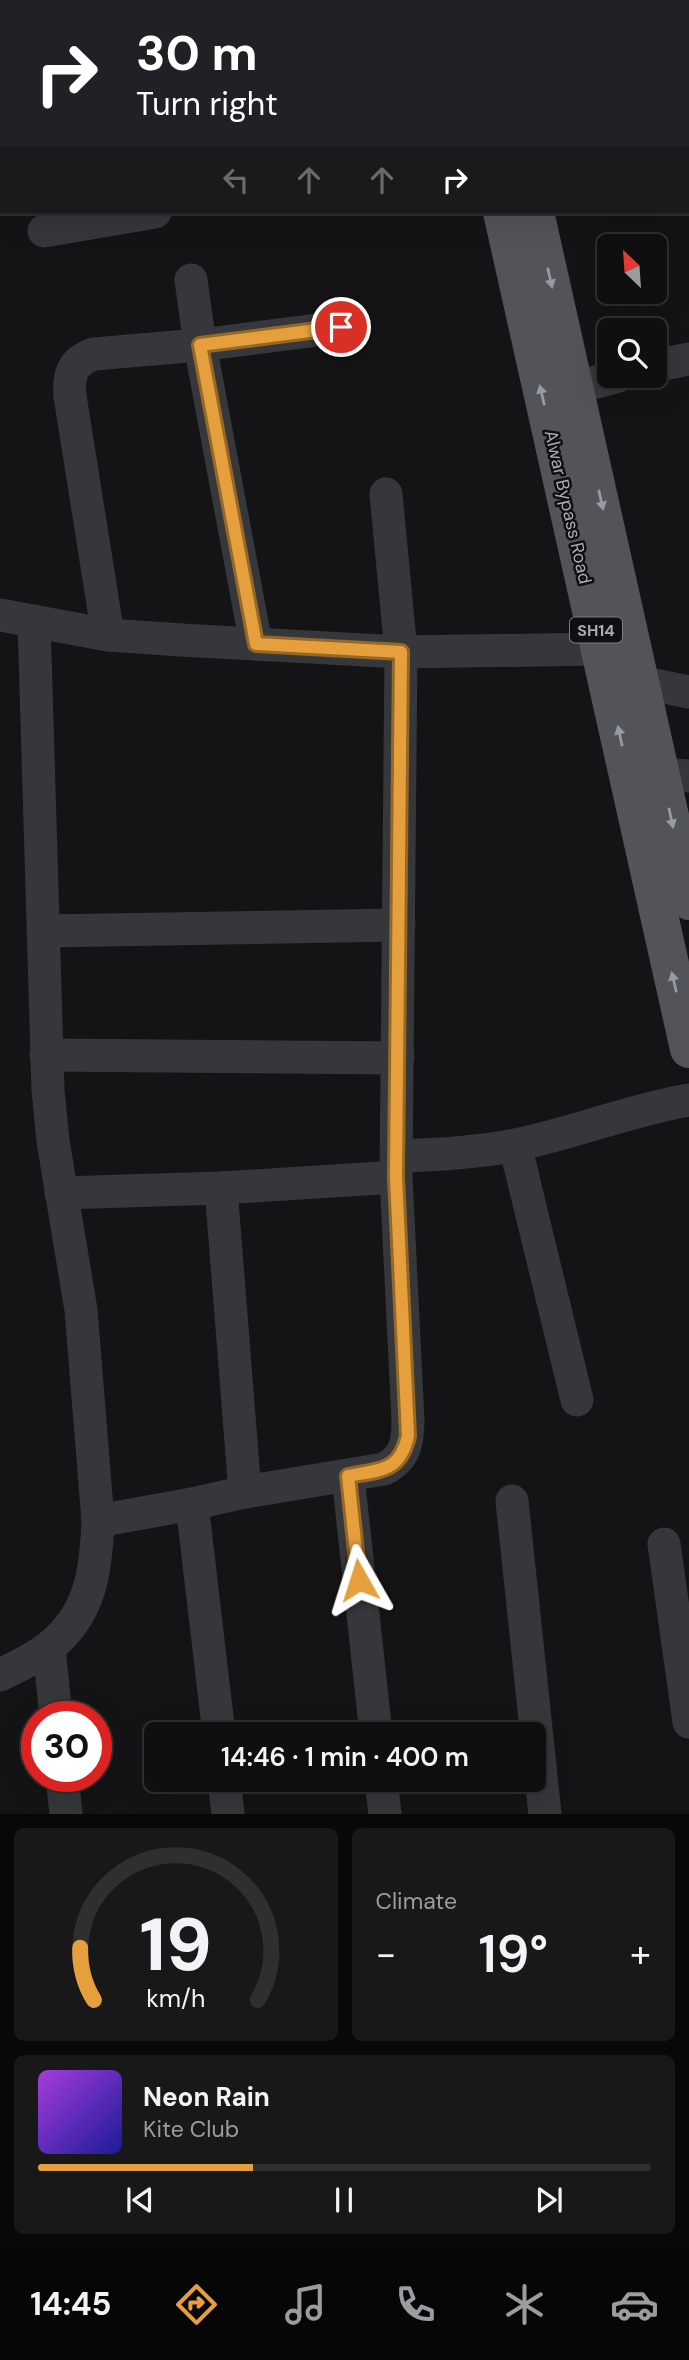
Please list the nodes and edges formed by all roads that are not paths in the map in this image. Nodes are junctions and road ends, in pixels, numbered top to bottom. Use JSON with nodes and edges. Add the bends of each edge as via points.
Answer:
{"nodes":[{"id":1,"x":143,"y":214,"type":"edge"},
{"id":2,"x":502,"y":214,"type":"edge"},
{"id":3,"x":535,"y":214,"type":"edge"},
{"id":4,"x":44,"y":231,"type":"dead end"},
{"id":5,"x":191,"y":280,"type":"dead end"},
{"id":6,"x":341,"y":327,"type":"dead end"},
{"id":7,"x":200,"y":345,"type":"junction"},
{"id":8,"x":689,"y":359,"type":"edge"},
{"id":9,"x":667,"y":363,"type":"edge"},
{"id":10,"x":597,"y":382,"type":"edge"},
{"id":11,"x":575,"y":388,"type":"junction"},
{"id":12,"x":386,"y":494,"type":"dead end"},
{"id":13,"x":0,"y":615,"type":"edge"},
{"id":14,"x":34,"y":621,"type":"junction"},
{"id":15,"x":108,"y":635,"type":"junction"},
{"id":16,"x":256,"y":644,"type":"junction"},
{"id":17,"x":401,"y":652,"type":"junction"},
{"id":18,"x":616,"y":672,"type":"junction"},
{"id":19,"x":689,"y":692,"type":"edge"},
{"id":20,"x":660,"y":776,"type":"edge"},
{"id":21,"x":689,"y":901,"type":"edge"},
{"id":22,"x":399,"y":926,"type":"junction"},
{"id":23,"x":43,"y":931,"type":"junction"},
{"id":24,"x":689,"y":1049,"type":"edge"},
{"id":25,"x":46,"y":1055,"type":"junction"},
{"id":26,"x":398,"y":1058,"type":"junction"},
{"id":27,"x":689,"y":1100,"type":"edge"},
{"id":28,"x":516,"y":1145,"type":"junction"},
{"id":29,"x":397,"y":1167,"type":"junction"},
{"id":30,"x":220,"y":1188,"type":"junction"},
{"id":31,"x":61,"y":1193,"type":"junction"},
{"id":32,"x":578,"y":1400,"type":"dead end"},
{"id":33,"x":348,"y":1476,"type":"junction"},
{"id":34,"x":245,"y":1492,"type":"junction"},
{"id":35,"x":512,"y":1501,"type":"dead end"},
{"id":36,"x":192,"y":1504,"type":"junction"},
{"id":37,"x":98,"y":1521,"type":"junction"},
{"id":38,"x":664,"y":1544,"type":"dead end"},
{"id":39,"x":49,"y":1648,"type":"junction"},
{"id":40,"x":0,"y":1675,"type":"edge"},
{"id":41,"x":54,"y":1701,"type":"edge"},
{"id":42,"x":218,"y":1722,"type":"edge"},
{"id":43,"x":375,"y":1722,"type":"edge"},
{"id":44,"x":689,"y":1722,"type":"edge"},
{"id":45,"x":64,"y":1792,"type":"edge"},
{"id":46,"x":225,"y":1792,"type":"edge"},
{"id":47,"x":382,"y":1792,"type":"edge"},
{"id":48,"x":66,"y":1814,"type":"edge"},
{"id":49,"x":228,"y":1814,"type":"edge"},
{"id":50,"x":385,"y":1814,"type":"edge"},
{"id":51,"x":545,"y":1814,"type":"edge"}],
"edges":[{"from":1,"to":4,"type":"street"},
{"from":18,"to":2,"type":"main road","name":"Alwar Bypass Road","number":"SH14","one_way":true},
{"from":3,"to":11,"type":"main road","name":"Alwar Bypass Road","number":"SH14","one_way":true},
{"from":5,"to":7,"type":"street"},
{"from":6,"to":7,"type":"street"},
{"from":7,"to":15,"type":"street","via":[[94,354],[73,368],[70,396]]},
{"from":7,"to":16,"type":"street"},
{"from":8,"to":9,"type":"street"},
{"from":10,"to":11,"type":"street"},
{"from":11,"to":18,"type":"main road","name":"Alwar Bypass Road","number":"SH14","one_way":true},
{"from":12,"to":17,"type":"street"},
{"from":13,"to":14,"type":"street"},
{"from":14,"to":15,"type":"street"},
{"from":14,"to":23,"type":"street"},
{"from":15,"to":16,"type":"street"},
{"from":16,"to":17,"type":"street"},
{"from":17,"to":18,"type":"street"},
{"from":17,"to":22,"type":"street"},
{"from":18,"to":19,"type":"street"},
{"from":18,"to":20,"type":"main road","name":"Alwar Bypass Road","number":"SH14"},
{"from":20,"to":21,"type":"main road","name":"Alwar Bypass Road","number":"SH14","one_way":true},
{"from":24,"to":20,"type":"main road","name":"Alwar Bypass Road","number":"SH14","one_way":true},
{"from":22,"to":23,"type":"street"},
{"from":22,"to":26,"type":"street"},
{"from":23,"to":25,"type":"street"},
{"from":25,"to":26,"type":"street"},
{"from":25,"to":31,"type":"street"},
{"from":26,"to":29,"type":"street"},
{"from":27,"to":28,"type":"street"},
{"from":28,"to":29,"type":"street"},
{"from":28,"to":32,"type":"street"},
{"from":29,"to":30,"type":"street"},
{"from":29,"to":33,"type":"street","via":[[408,1436],[396,1463]]},
{"from":30,"to":31,"type":"street"},
{"from":30,"to":34,"type":"street"},
{"from":31,"to":37,"type":"street","via":[[81,1310]]},
{"from":33,"to":34,"type":"street"},
{"from":33,"to":43,"type":"street"},
{"from":34,"to":36,"type":"street"},
{"from":35,"to":51,"type":"street"},
{"from":36,"to":37,"type":"street"},
{"from":36,"to":42,"type":"street"},
{"from":37,"to":39,"type":"street","via":[[89,1595]]},
{"from":38,"to":44,"type":"street"},
{"from":39,"to":40,"type":"street"},
{"from":39,"to":41,"type":"street"},
{"from":45,"to":48,"type":"street"},
{"from":46,"to":49,"type":"street"},
{"from":47,"to":50,"type":"street"}]}
